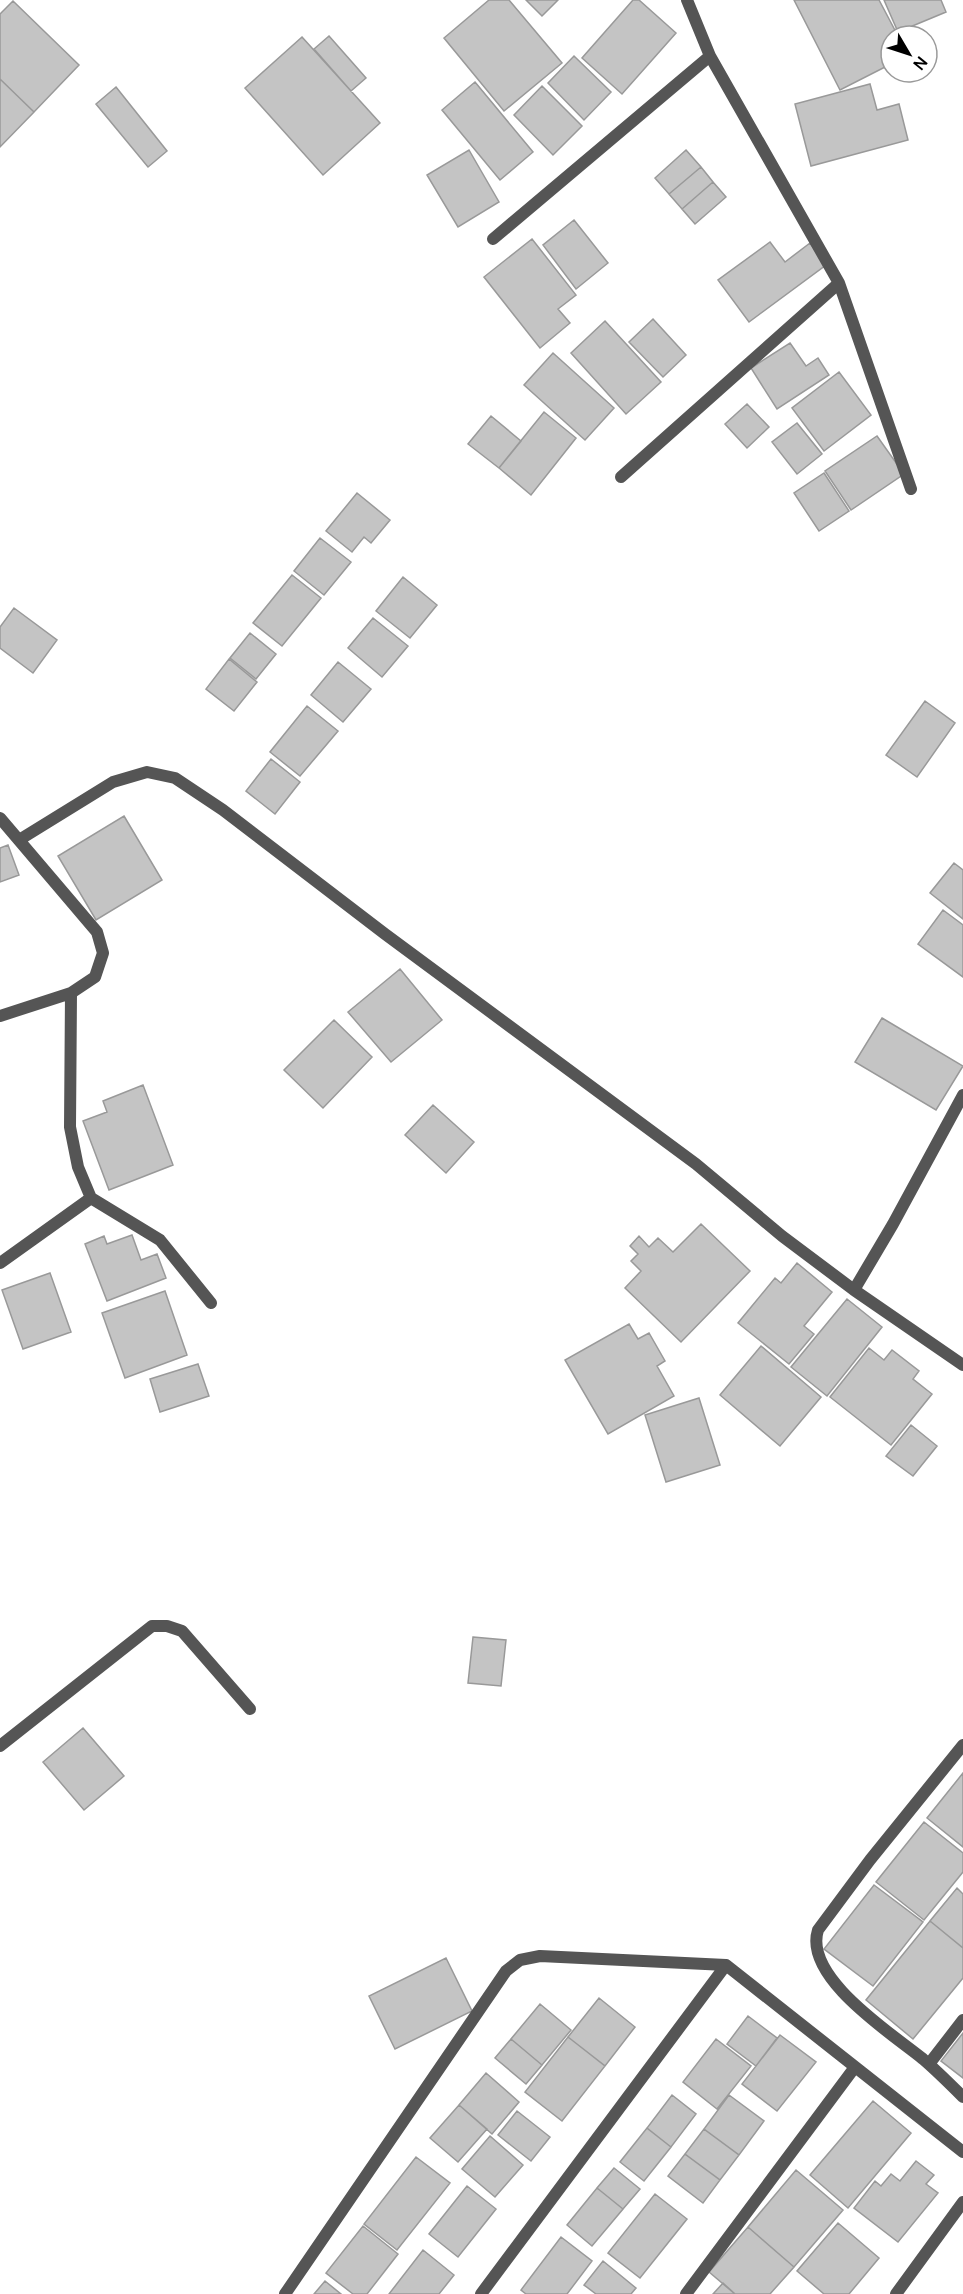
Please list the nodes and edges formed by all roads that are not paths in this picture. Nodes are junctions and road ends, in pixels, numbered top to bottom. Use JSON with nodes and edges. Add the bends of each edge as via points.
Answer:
{"nodes":[{"id":1,"x":687,"y":0,"type":"edge"},
{"id":2,"x":710,"y":56,"type":"junction"},
{"id":3,"x":494,"y":239,"type":"dead end"},
{"id":4,"x":839,"y":283,"type":"junction"},
{"id":5,"x":621,"y":477,"type":"dead end"},
{"id":6,"x":911,"y":489,"type":"dead end"},
{"id":7,"x":0,"y":818,"type":"edge"},
{"id":8,"x":19,"y":840,"type":"junction"},
{"id":9,"x":71,"y":993,"type":"junction"},
{"id":10,"x":0,"y":1016,"type":"edge"},
{"id":11,"x":963,"y":1095,"type":"edge"},
{"id":12,"x":91,"y":1198,"type":"junction"},
{"id":13,"x":0,"y":1263,"type":"edge"},
{"id":14,"x":854,"y":1290,"type":"junction"},
{"id":15,"x":211,"y":1303,"type":"dead end"},
{"id":16,"x":963,"y":1365,"type":"edge"},
{"id":17,"x":250,"y":1709,"type":"dead end"},
{"id":18,"x":963,"y":1745,"type":"edge"},
{"id":19,"x":0,"y":1746,"type":"edge"},
{"id":20,"x":726,"y":1965,"type":"junction"},
{"id":21,"x":963,"y":2020,"type":"edge"},
{"id":22,"x":929,"y":2064,"type":"junction"},
{"id":23,"x":855,"y":2067,"type":"junction"},
{"id":24,"x":963,"y":2097,"type":"edge"},
{"id":25,"x":963,"y":2152,"type":"edge"},
{"id":26,"x":963,"y":2202,"type":"edge"},
{"id":27,"x":285,"y":2294,"type":"edge"},
{"id":28,"x":481,"y":2294,"type":"edge"},
{"id":29,"x":686,"y":2294,"type":"edge"},
{"id":30,"x":896,"y":2294,"type":"edge"}],
"edges":[{"from":1,"to":2,"type":"street"},
{"from":2,"to":3,"type":"street"},
{"from":2,"to":4,"type":"street"},
{"from":4,"to":5,"type":"street"},
{"from":4,"to":6,"type":"street"},
{"from":7,"to":8,"type":"street"},
{"from":8,"to":9,"type":"street","via":[[97,932],[103,953],[95,977]]},
{"from":8,"to":14,"type":"street","via":[[113,782],[147,772],[174,778],[223,810],[696,1164]]},
{"from":9,"to":10,"type":"street"},
{"from":9,"to":12,"type":"street","via":[[70,1127],[78,1167]]},
{"from":11,"to":14,"type":"street"},
{"from":12,"to":13,"type":"street"},
{"from":12,"to":15,"type":"street","via":[[160,1240]]},
{"from":14,"to":16,"type":"street"},
{"from":17,"to":19,"type":"street","via":[[182,1631],[152,1626]]},
{"from":18,"to":22,"type":"street","via":[[870,1860],[815,1939],[828,1977]]},
{"from":20,"to":23,"type":"street"},
{"from":20,"to":27,"type":"street","via":[[540,1956],[520,1960],[506,1971]]},
{"from":20,"to":28,"type":"street"},
{"from":21,"to":22,"type":"street"},
{"from":22,"to":24,"type":"street"},
{"from":23,"to":25,"type":"street"},
{"from":23,"to":29,"type":"street"},
{"from":26,"to":30,"type":"street"}]}
